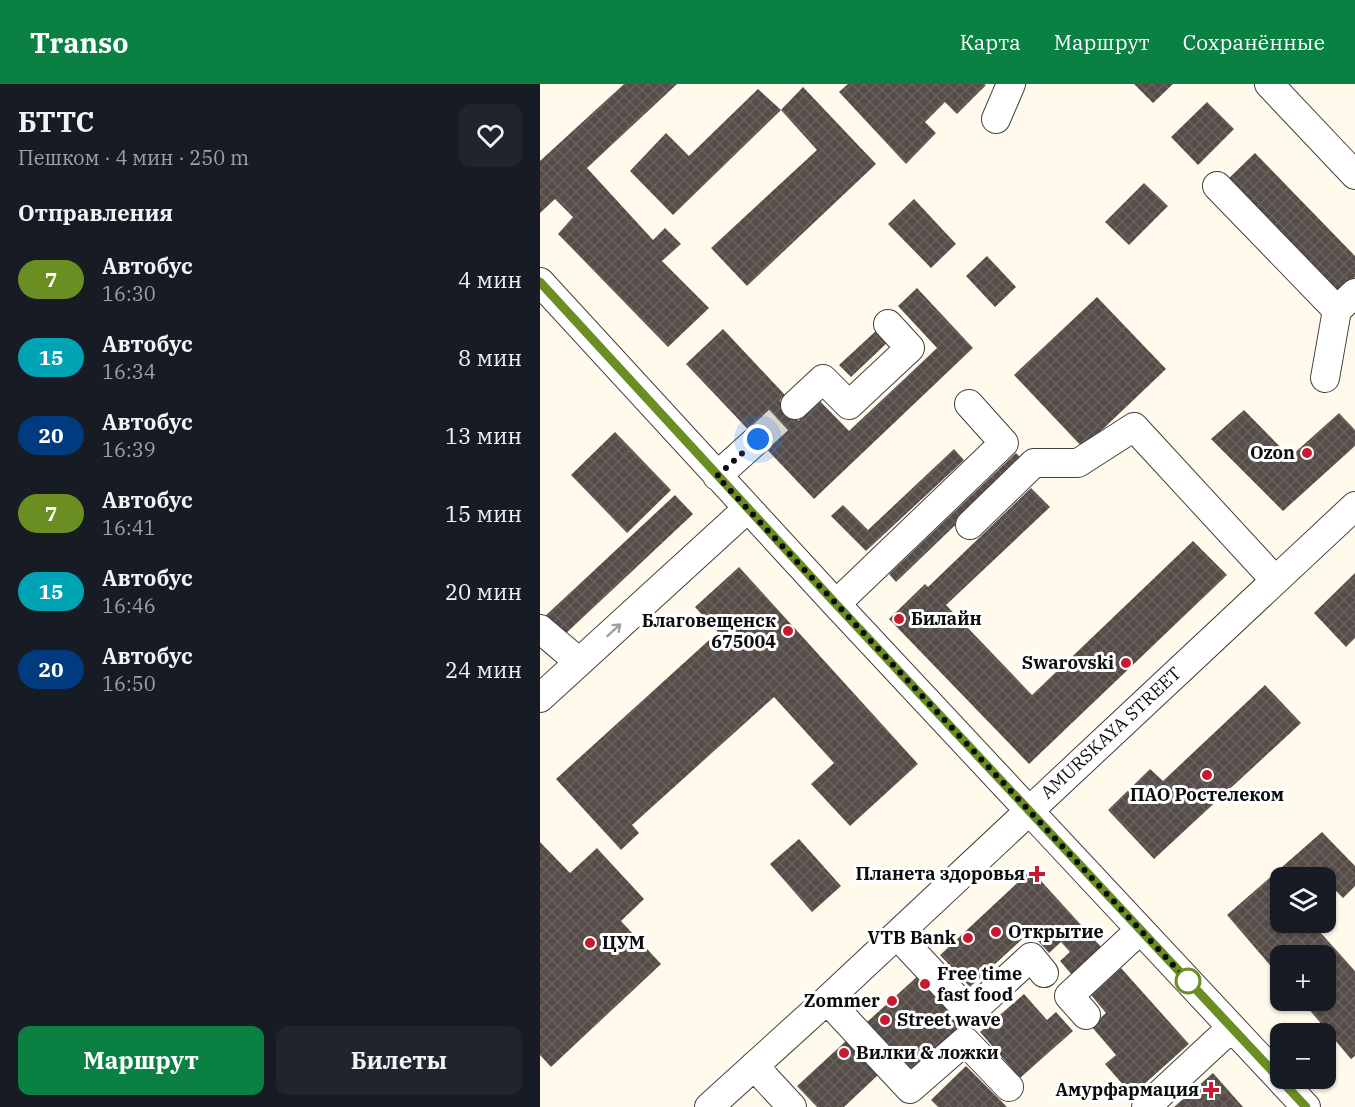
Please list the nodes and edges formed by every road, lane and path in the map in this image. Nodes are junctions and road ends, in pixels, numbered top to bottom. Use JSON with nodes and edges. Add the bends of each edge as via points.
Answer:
{"nodes":[{"id":1,"x":1011,"y":84,"type":"edge"},
{"id":2,"x":1269,"y":84,"type":"edge"},
{"id":3,"x":996,"y":119,"type":"dead end"},
{"id":4,"x":1355,"y":175,"type":"edge"},
{"id":5,"x":1217,"y":186,"type":"dead end"},
{"id":6,"x":540,"y":282,"type":"edge"},
{"id":7,"x":1346,"y":301,"type":"edge"},
{"id":8,"x":888,"y":324,"type":"dead end"},
{"id":9,"x":1325,"y":378,"type":"dead end"},
{"id":10,"x":969,"y":404,"type":"dead end"},
{"id":11,"x":795,"y":405,"type":"tunnel mouth"},
{"id":12,"x":758,"y":439,"type":"tunnel mouth"},
{"id":13,"x":717,"y":476,"type":"junction"},
{"id":14,"x":1355,"y":506,"type":"edge"},
{"id":15,"x":747,"y":508,"type":"junction"},
{"id":16,"x":970,"y":525,"type":"dead end"},
{"id":17,"x":1275,"y":580,"type":"junction"},
{"id":18,"x":836,"y":604,"type":"junction"},
{"id":19,"x":540,"y":629,"type":"edge"},
{"id":20,"x":579,"y":662,"type":"junction"},
{"id":21,"x":540,"y":698,"type":"edge"},
{"id":22,"x":1029,"y":811,"type":"junction"},
{"id":23,"x":1140,"y":930,"type":"junction"},
{"id":24,"x":897,"y":935,"type":"junction"},
{"id":25,"x":1044,"y":973,"type":"dead end"},
{"id":26,"x":827,"y":1000,"type":"junction"},
{"id":27,"x":1086,"y":1015,"type":"dead end"},
{"id":28,"x":1231,"y":1028,"type":"junction"},
{"id":29,"x":754,"y":1066,"type":"junction"},
{"id":30,"x":1008,"y":1087,"type":"dead end"},
{"id":31,"x":709,"y":1107,"type":"edge"},
{"id":32,"x":792,"y":1107,"type":"edge"},
{"id":33,"x":1146,"y":1107,"type":"edge"},
{"id":34,"x":1306,"y":1107,"type":"edge"}],
"edges":[{"from":1,"to":3,"type":"street"},
{"from":2,"to":4,"type":"street"},
{"from":5,"to":7,"type":"street"},
{"from":6,"to":13,"type":"street"},
{"from":7,"to":9,"type":"street"},
{"from":8,"to":11,"type":"street","via":[[910,348],[849,405],[823,379]]},
{"from":10,"to":18,"type":"street","via":[[1004,443]]},
{"from":12,"to":13,"type":"street"},
{"from":13,"to":15,"type":"street"},
{"from":14,"to":17,"type":"street","name":"AMURSKAYA STREET"},
{"from":15,"to":18,"type":"street"},
{"from":20,"to":15,"type":"street","one_way":true},
{"from":16,"to":17,"type":"street","via":[[1034,463],[1078,463],[1134,427]]},
{"from":17,"to":22,"type":"street","name":"AMURSKAYA STREET"},
{"from":18,"to":22,"type":"street"},
{"from":19,"to":20,"type":"street"},
{"from":20,"to":21,"type":"street"},
{"from":22,"to":23,"type":"street"},
{"from":22,"to":24,"type":"street","name":"AMURSKAYA STREET"},
{"from":23,"to":27,"type":"street","via":[[1069,996]]},
{"from":23,"to":28,"type":"street"},
{"from":24,"to":25,"type":"street","via":[[970,1013],[1031,957]]},
{"from":24,"to":26,"type":"street","name":"AMURSKAYA STREET"},
{"from":26,"to":29,"type":"street","name":"AMURSKAYA STREET"},
{"from":26,"to":30,"type":"street","via":[[910,1089],[965,1041]]},
{"from":28,"to":33,"type":"street"},
{"from":28,"to":34,"type":"street"},
{"from":29,"to":31,"type":"street","name":"AMURSKAYA STREET"},
{"from":29,"to":32,"type":"street"}]}
